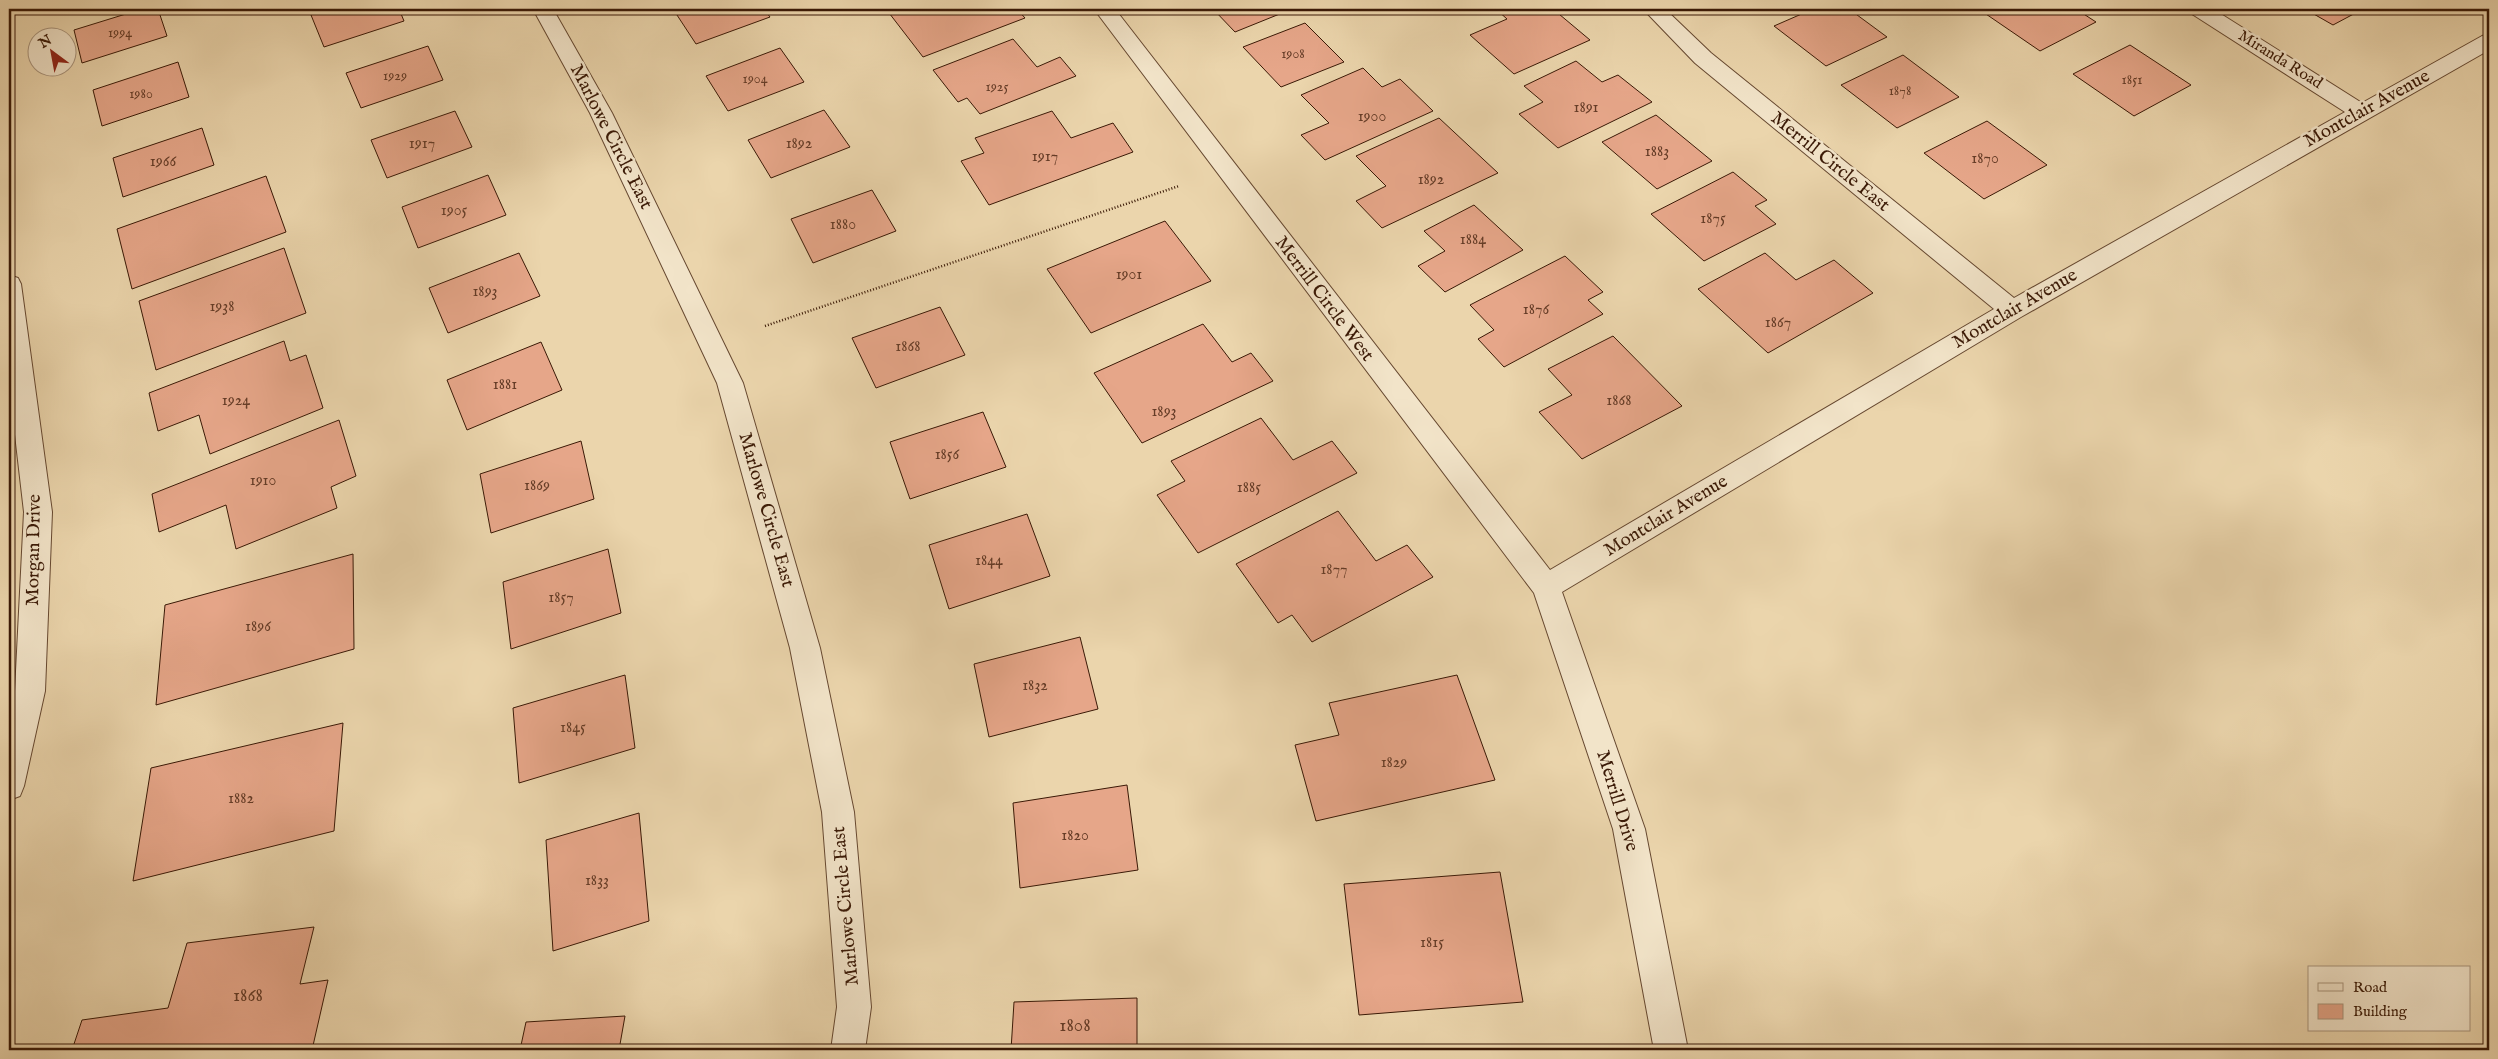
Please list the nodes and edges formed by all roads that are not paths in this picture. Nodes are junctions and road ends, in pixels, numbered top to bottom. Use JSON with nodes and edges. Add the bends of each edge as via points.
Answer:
{"nodes":[{"id":1,"x":543,"y":9,"type":"edge"},
{"id":2,"x":1104,"y":9,"type":"edge"},
{"id":3,"x":1653,"y":9,"type":"edge"},
{"id":4,"x":2199,"y":9,"type":"edge"},
{"id":5,"x":2489,"y":41,"type":"edge"},
{"id":6,"x":2361,"y":112,"type":"junction"},
{"id":7,"x":9,"y":284,"type":"edge"},
{"id":8,"x":2012,"y":310,"type":"junction"},
{"id":9,"x":1546,"y":587,"type":"junction"},
{"id":10,"x":9,"y":786,"type":"edge"},
{"id":11,"x":848,"y":1050,"type":"edge"},
{"id":12,"x":1671,"y":1050,"type":"edge"}],
"edges":[{"from":1,"to":11,"type":"street","name":"Marlowe Circle East","via":[[601,113],[730,383],[805,648],[838,812],[854,1007]]},
{"from":2,"to":9,"type":"street","name":"Merrill Circle West"},
{"from":3,"to":8,"type":"street","name":"Merrill Circle East","via":[[1703,58]]},
{"from":4,"to":6,"type":"street","name":"Miranda Road"},
{"from":5,"to":6,"type":"street","name":"Montclair Avenue"},
{"from":6,"to":8,"type":"street","name":"Montclair Avenue"},
{"from":7,"to":10,"type":"street","name":"Morgan Drive","via":[[38,512],[30,691]]},
{"from":8,"to":9,"type":"street","name":"Montclair Avenue"},
{"from":9,"to":12,"type":"street","name":"Merrill Drive","via":[[1630,829]]}]}
